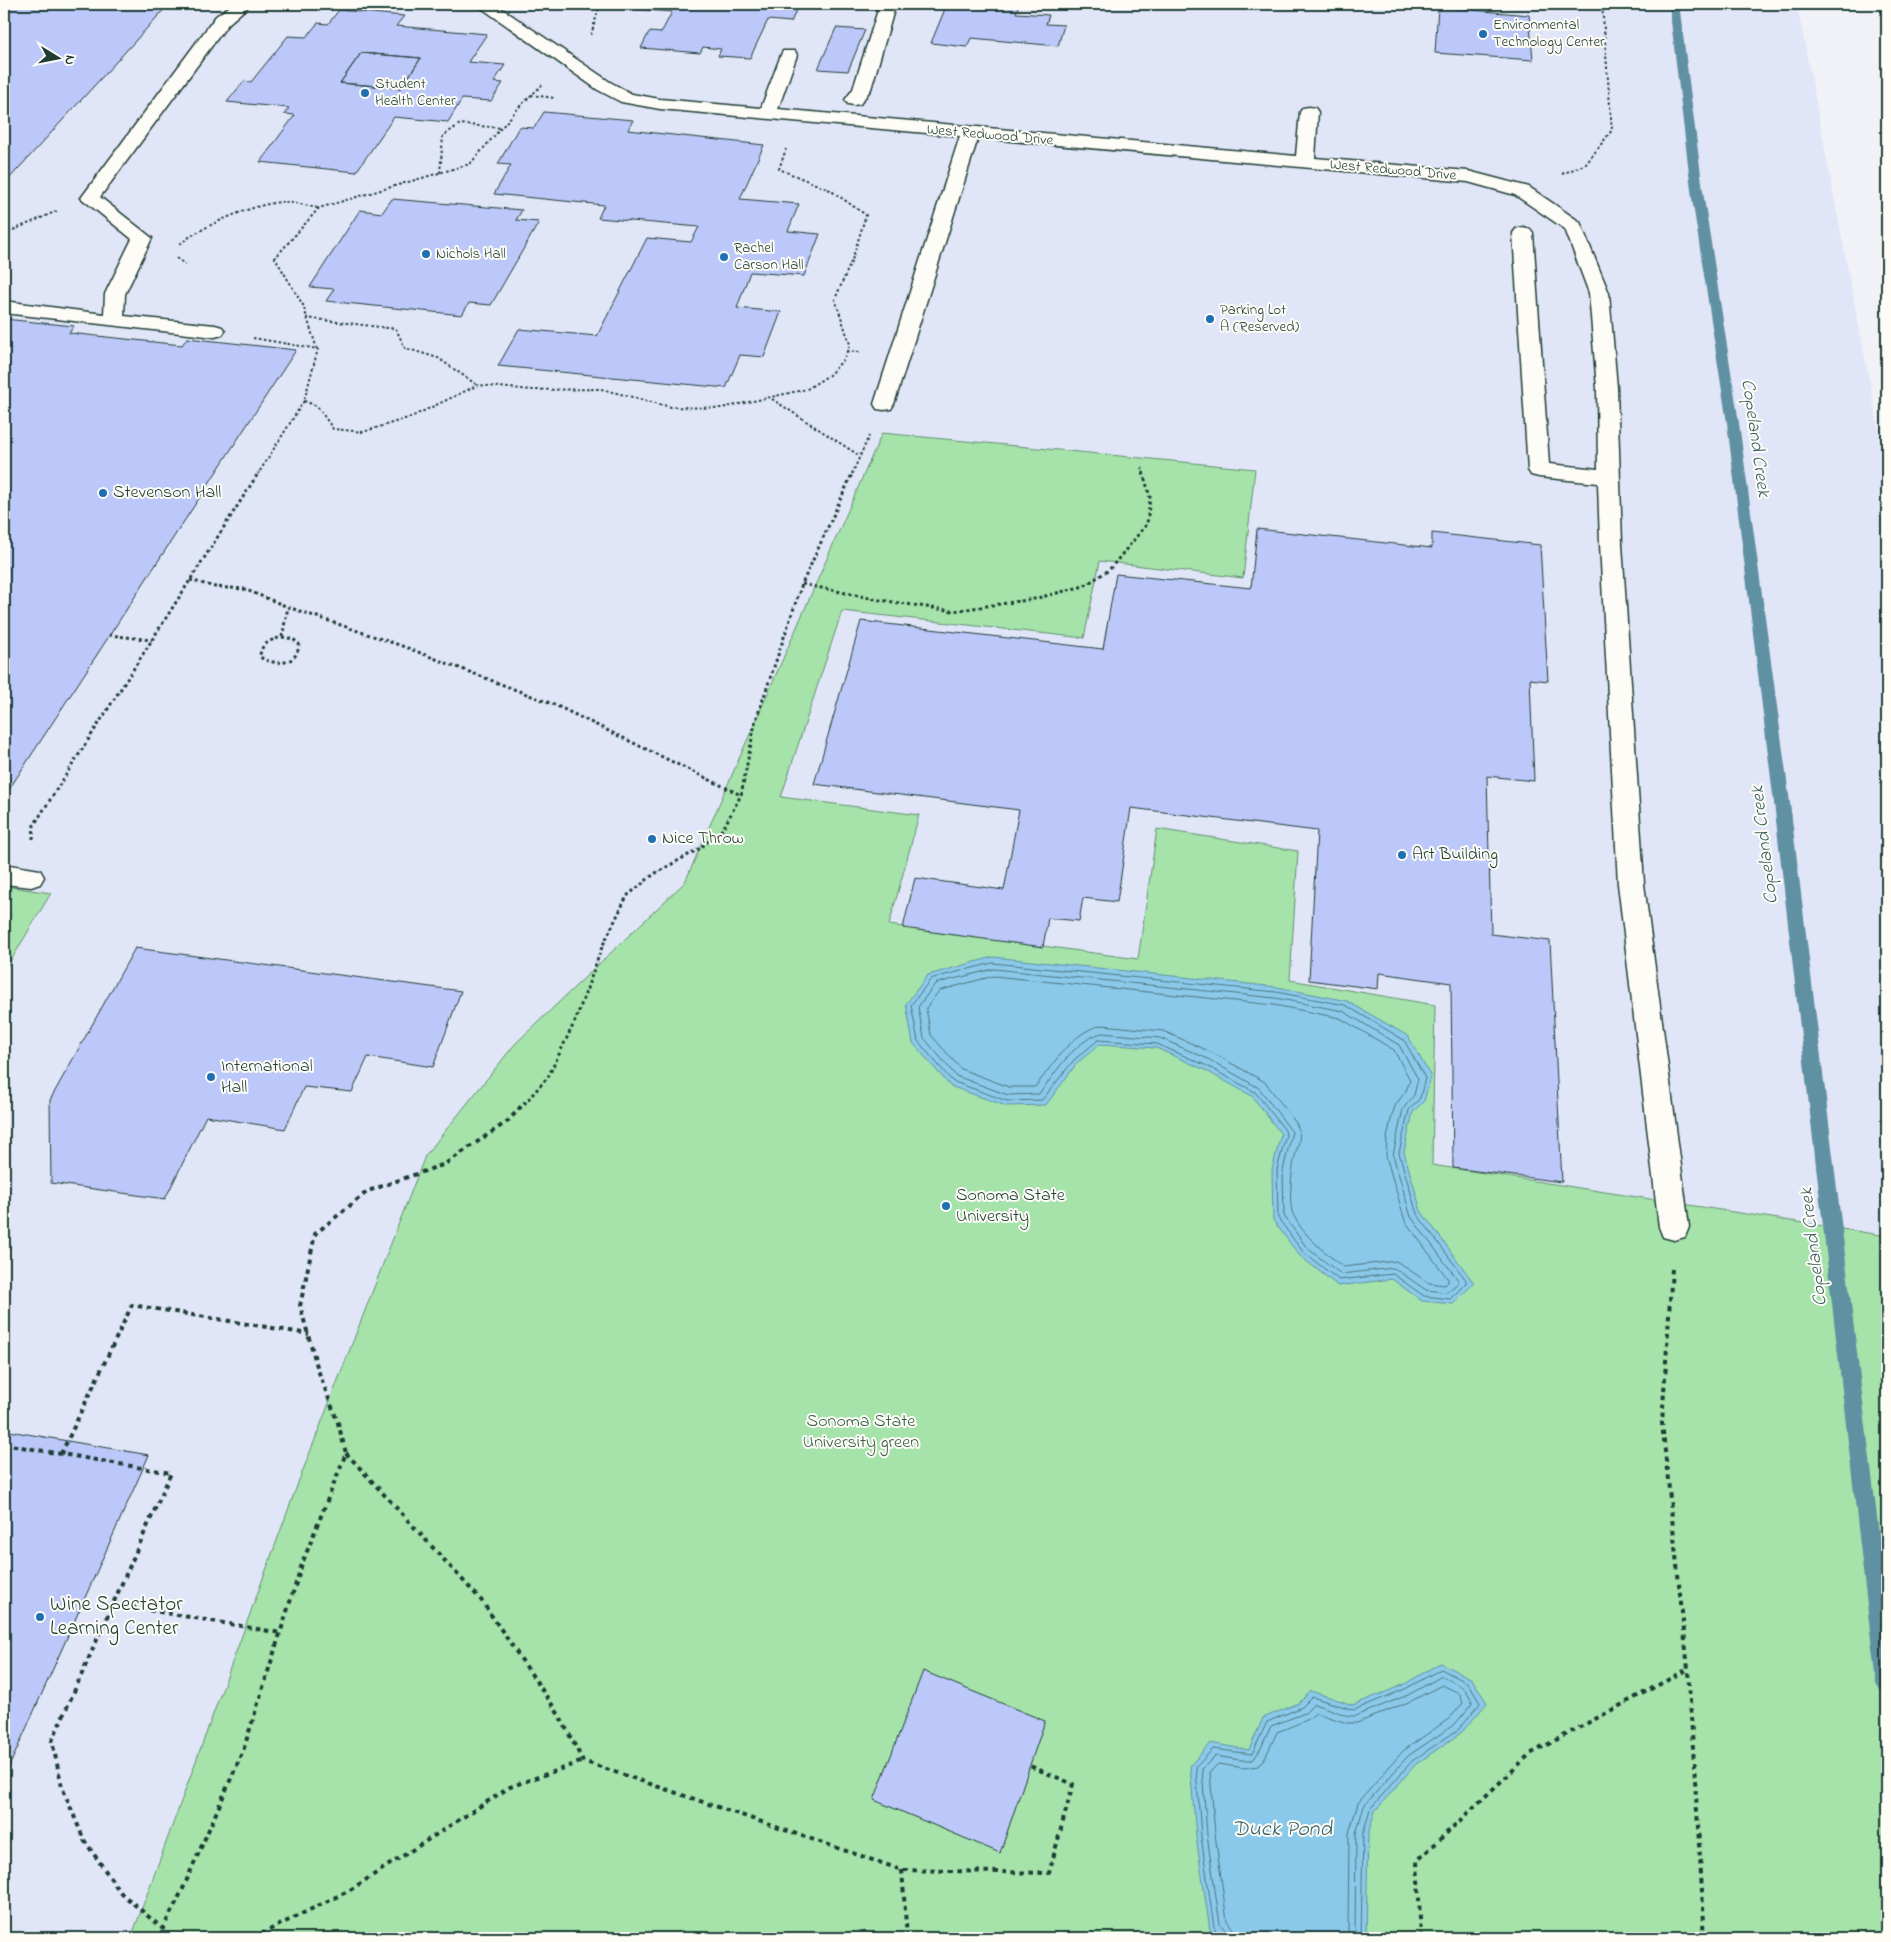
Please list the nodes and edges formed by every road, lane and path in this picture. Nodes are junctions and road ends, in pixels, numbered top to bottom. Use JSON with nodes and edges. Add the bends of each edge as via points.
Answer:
{"nodes":[{"id":1,"x":244,"y":4,"type":"edge"},
{"id":2,"x":484,"y":4,"type":"edge"},
{"id":3,"x":600,"y":4,"type":"edge"},
{"id":4,"x":882,"y":4,"type":"edge"},
{"id":5,"x":1602,"y":4,"type":"edge"},
{"id":6,"x":788,"y":55,"type":"dead end"},
{"id":7,"x":568,"y":61,"type":"junction"},
{"id":8,"x":854,"y":100,"type":"dead end"},
{"id":9,"x":1310,"y":112,"type":"dead end"},
{"id":10,"x":768,"y":114,"type":"junction"},
{"id":11,"x":501,"y":128,"type":"junction"},
{"id":12,"x":970,"y":134,"type":"junction"},
{"id":13,"x":787,"y":144,"type":"dead end"},
{"id":14,"x":1305,"y":163,"type":"junction"},
{"id":15,"x":440,"y":173,"type":"junction"},
{"id":16,"x":1522,"y":191,"type":"junction"},
{"id":17,"x":90,"y":198,"type":"junction"},
{"id":18,"x":319,"y":208,"type":"junction"},
{"id":19,"x":1523,"y":233,"type":"dead end"},
{"id":20,"x":4,"y":234,"type":"edge"},
{"id":21,"x":171,"y":255,"type":"junction"},
{"id":22,"x":132,"y":260,"type":"junction"},
{"id":23,"x":185,"y":264,"type":"dead end"},
{"id":24,"x":4,"y":307,"type":"edge"},
{"id":25,"x":306,"y":318,"type":"junction"},
{"id":26,"x":114,"y":321,"type":"junction"},
{"id":27,"x":215,"y":331,"type":"joint"},
{"id":28,"x":318,"y":349,"type":"junction"},
{"id":29,"x":478,"y":385,"type":"junction"},
{"id":30,"x":771,"y":398,"type":"junction"},
{"id":31,"x":304,"y":401,"type":"junction"},
{"id":32,"x":884,"y":404,"type":"joint"},
{"id":33,"x":860,"y":456,"type":"junction"},
{"id":34,"x":1142,"y":466,"type":"dead end"},
{"id":35,"x":1610,"y":478,"type":"junction"},
{"id":36,"x":189,"y":580,"type":"junction"},
{"id":37,"x":802,"y":584,"type":"junction"},
{"id":38,"x":288,"y":607,"type":"junction"},
{"id":39,"x":109,"y":635,"type":"dead end"},
{"id":40,"x":282,"y":637,"type":"junction"},
{"id":41,"x":152,"y":640,"type":"junction"},
{"id":42,"x":741,"y":795,"type":"junction"},
{"id":43,"x":4,"y":874,"type":"edge"},
{"id":44,"x":30,"y":877,"type":"junction"},
{"id":45,"x":4,"y":926,"type":"edge"},
{"id":46,"x":1674,"y":1227,"type":"joint"},
{"id":47,"x":309,"y":1334,"type":"junction"},
{"id":48,"x":4,"y":1444,"type":"edge"},
{"id":49,"x":346,"y":1453,"type":"junction"},
{"id":50,"x":61,"y":1454,"type":"junction"},
{"id":51,"x":114,"y":1604,"type":"junction"},
{"id":52,"x":281,"y":1633,"type":"junction"},
{"id":53,"x":1688,"y":1669,"type":"junction"},
{"id":54,"x":583,"y":1761,"type":"junction"},
{"id":55,"x":1030,"y":1766,"type":"dead end"},
{"id":56,"x":902,"y":1870,"type":"junction"},
{"id":57,"x":163,"y":1929,"type":"junction"},
{"id":58,"x":158,"y":1938,"type":"edge"},
{"id":59,"x":253,"y":1938,"type":"edge"},
{"id":60,"x":906,"y":1938,"type":"edge"},
{"id":61,"x":1421,"y":1938,"type":"edge"},
{"id":62,"x":1705,"y":1938,"type":"edge"}],
"edges":[{"from":1,"to":17,"type":"street","via":[[222,20]]},
{"from":2,"to":7,"type":"street","name":"West Redwood Drive"},
{"from":3,"to":7,"type":"path","via":[[589,42]]},
{"from":4,"to":8,"type":"street","via":[[886,10],[862,89]]},
{"from":5,"to":16,"type":"path","via":[[1612,130],[1586,164]]},
{"from":6,"to":10,"type":"street"},
{"from":7,"to":10,"type":"street","name":"West Redwood Drive","via":[[627,98]]},
{"from":7,"to":11,"type":"path"},
{"from":9,"to":14,"type":"street"},
{"from":10,"to":12,"type":"street","name":"West Redwood Drive"},
{"from":11,"to":15,"type":"path","via":[[470,164]]},
{"from":11,"to":15,"type":"path","via":[[460,124],[443,136]]},
{"from":12,"to":14,"type":"street","name":"West Redwood Drive"},
{"from":12,"to":32,"type":"street"},
{"from":13,"to":30,"type":"path","via":[[779,169],[830,190],[866,215],[835,299],[850,344],[844,359],[829,375],[807,389]]},
{"from":14,"to":16,"type":"street","name":"West Redwood Drive","via":[[1468,177]]},
{"from":15,"to":18,"type":"path"},
{"from":16,"to":35,"type":"street","via":[[1572,226],[1599,294]]},
{"from":17,"to":20,"type":"path"},
{"from":17,"to":22,"type":"street","via":[[142,238]]},
{"from":18,"to":21,"type":"path","via":[[280,202],[230,216],[186,236]]},
{"from":18,"to":25,"type":"path","via":[[275,258],[303,306]]},
{"from":19,"to":35,"type":"street","via":[[1539,470]]},
{"from":21,"to":22,"type":"path"},
{"from":21,"to":23,"type":"path"},
{"from":22,"to":26,"type":"street","via":[[115,294]]},
{"from":24,"to":26,"type":"street"},
{"from":25,"to":28,"type":"path"},
{"from":25,"to":29,"type":"path","via":[[396,329],[405,348],[438,358]]},
{"from":26,"to":27,"type":"street"},
{"from":27,"to":28,"type":"path"},
{"from":28,"to":31,"type":"path"},
{"from":29,"to":30,"type":"path","via":[[531,390],[601,389],[671,407],[722,408]]},
{"from":29,"to":31,"type":"path","via":[[411,417],[364,432],[333,429],[316,406]]},
{"from":30,"to":33,"type":"path"},
{"from":31,"to":36,"type":"path"},
{"from":32,"to":33,"type":"path"},
{"from":33,"to":37,"type":"path"},
{"from":34,"to":37,"type":"path","via":[[1150,497],[1147,524],[1109,570],[1084,586],[1034,599],[953,610],[880,600]]},
{"from":35,"to":46,"type":"street","via":[[1631,884]]},
{"from":36,"to":38,"type":"path","via":[[215,587],[244,589]]},
{"from":36,"to":41,"type":"path"},
{"from":37,"to":42,"type":"path","via":[[755,723]]},
{"from":38,"to":40,"type":"path"},
{"from":38,"to":42,"type":"path","via":[[405,646],[555,705]]},
{"from":39,"to":41,"type":"path"},
{"from":40,"to":40,"type":"path","via":[[298,642],[298,654],[281,664],[263,661],[259,653],[264,644]]},
{"from":41,"to":44,"type":"path","via":[[34,825]]},
{"from":42,"to":47,"type":"path","via":[[723,829],[699,849],[654,874],[627,896],[602,947],[576,1019],[548,1077],[508,1121],[445,1164],[368,1191],[315,1234],[300,1306]]},
{"from":43,"to":44,"type":"street"},
{"from":44,"to":45,"type":"path"},
{"from":46,"to":53,"type":"path","via":[[1662,1423]]},
{"from":47,"to":49,"type":"path"},
{"from":47,"to":50,"type":"path","via":[[132,1305]]},
{"from":48,"to":50,"type":"path"},
{"from":49,"to":52,"type":"path","via":[[302,1564]]},
{"from":49,"to":54,"type":"path","via":[[481,1600],[558,1715]]},
{"from":50,"to":51,"type":"path","via":[[171,1473]]},
{"from":51,"to":52,"type":"path"},
{"from":51,"to":57,"type":"path","via":[[52,1741],[62,1787],[84,1840],[121,1893]]},
{"from":52,"to":57,"type":"path","via":[[243,1751]]},
{"from":53,"to":61,"type":"path","via":[[1530,1754],[1417,1861]]},
{"from":53,"to":62,"type":"path"},
{"from":54,"to":56,"type":"path"},
{"from":54,"to":59,"type":"path","via":[[510,1787],[350,1890]]},
{"from":55,"to":56,"type":"path","via":[[1074,1784],[1049,1873]]},
{"from":56,"to":60,"type":"path"},
{"from":57,"to":58,"type":"path"}]}
